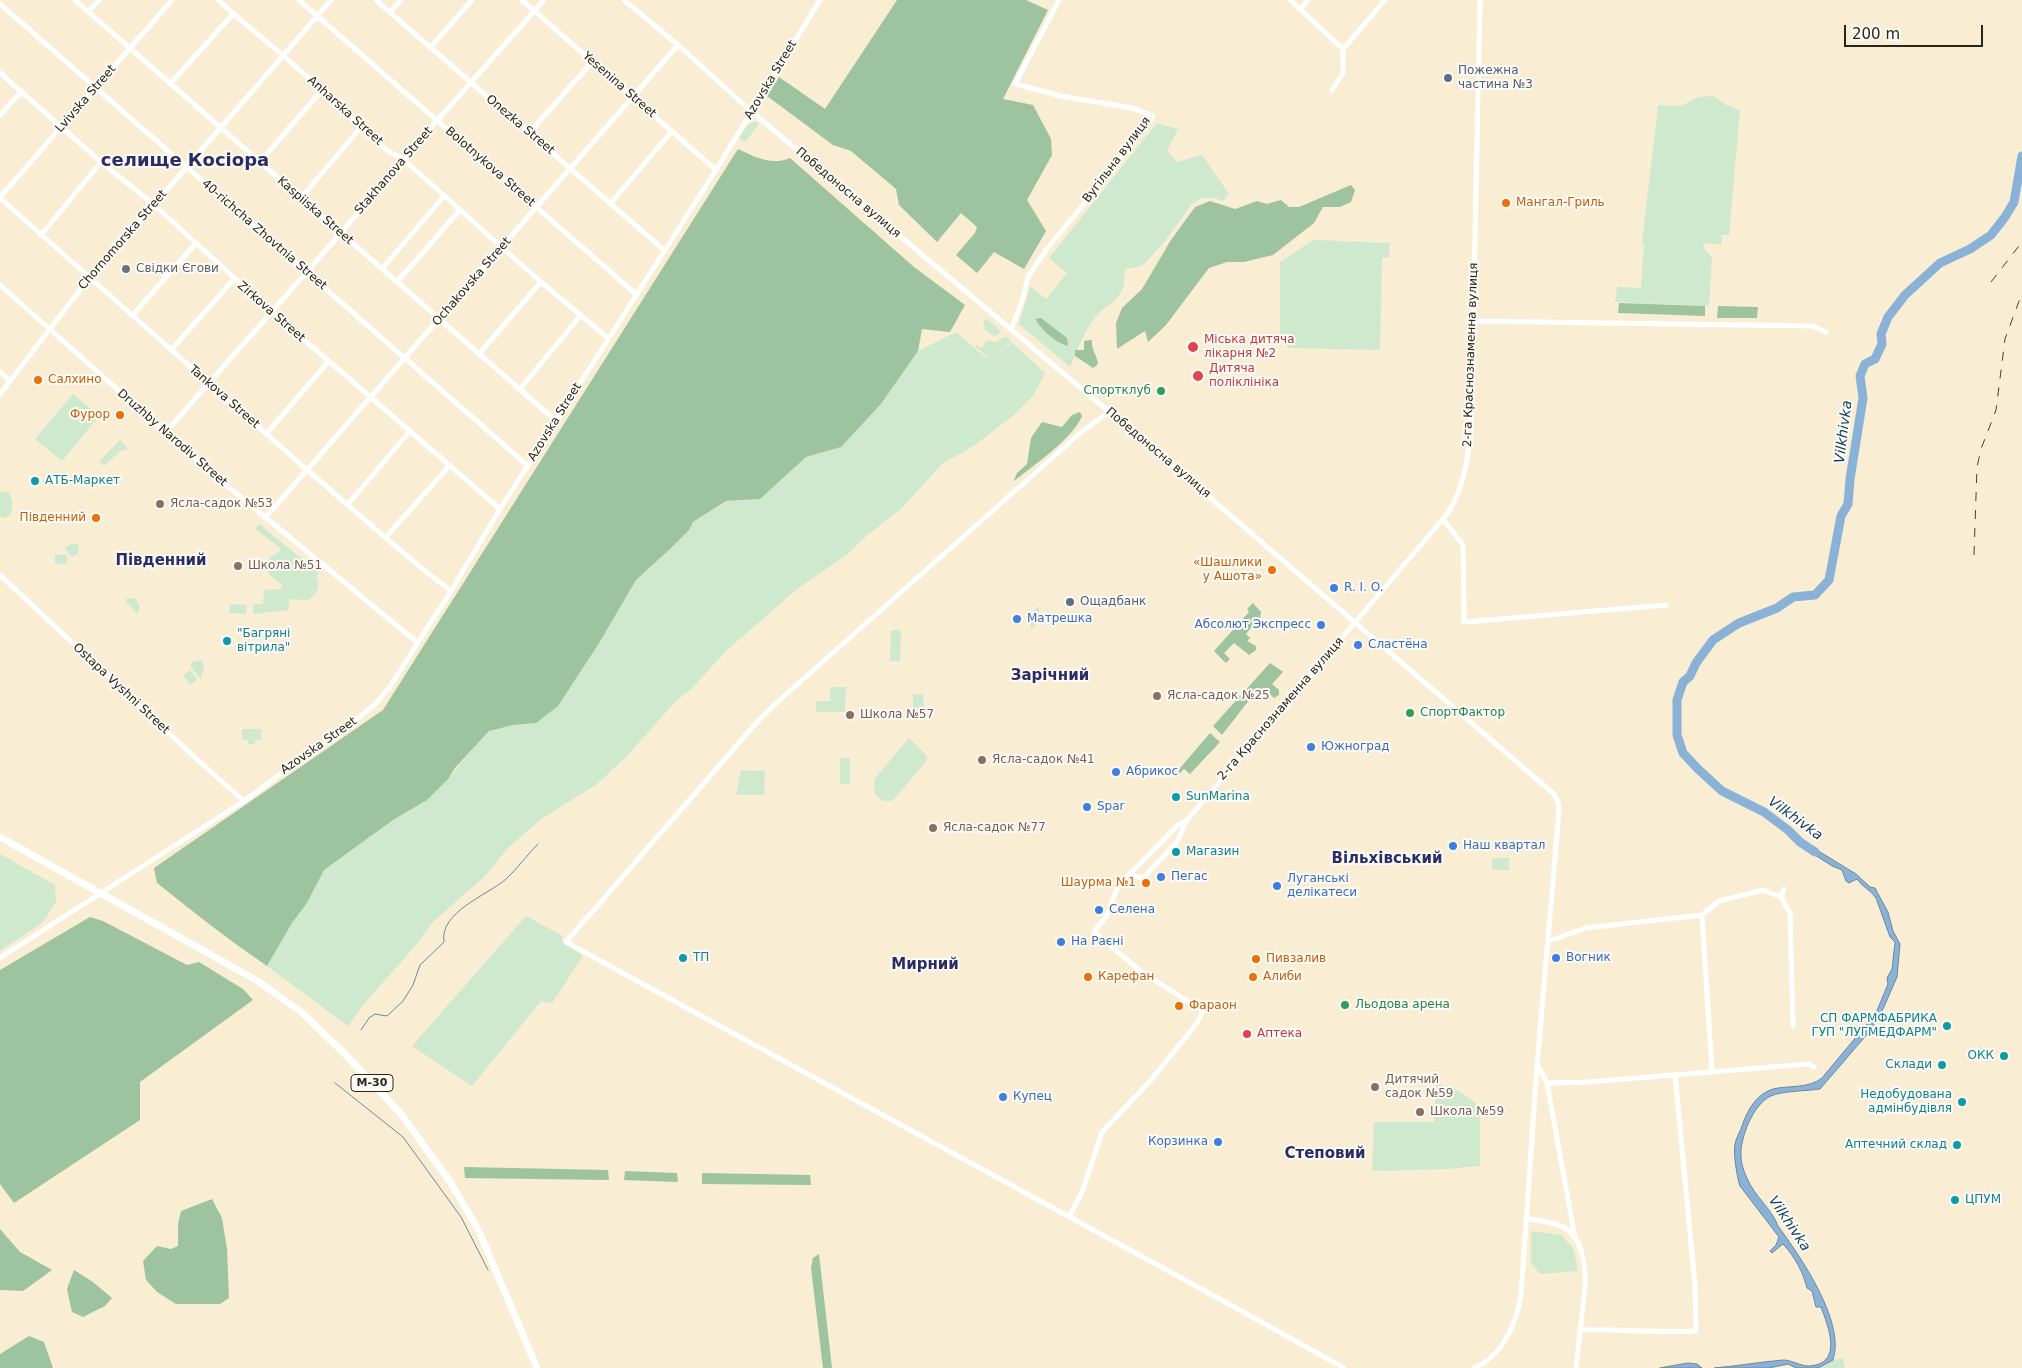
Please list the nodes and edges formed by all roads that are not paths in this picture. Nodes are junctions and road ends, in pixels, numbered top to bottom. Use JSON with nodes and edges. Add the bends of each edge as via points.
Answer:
{"nodes":[{"id":1,"x":75,"y":0,"type":"edge"},
{"id":2,"x":99,"y":0,"type":"edge"},
{"id":3,"x":172,"y":0,"type":"edge"},
{"id":4,"x":218,"y":0,"type":"edge"},
{"id":5,"x":299,"y":0,"type":"edge"},
{"id":6,"x":331,"y":0,"type":"edge"},
{"id":7,"x":376,"y":0,"type":"edge"},
{"id":8,"x":401,"y":0,"type":"edge"},
{"id":9,"x":472,"y":0,"type":"edge"},
{"id":10,"x":522,"y":0,"type":"edge"},
{"id":11,"x":544,"y":0,"type":"edge"},
{"id":12,"x":624,"y":0,"type":"edge"},
{"id":13,"x":820,"y":0,"type":"edge"},
{"id":14,"x":1059,"y":0,"type":"edge"},
{"id":15,"x":1290,"y":0,"type":"edge"},
{"id":16,"x":1308,"y":0,"type":"edge"},
{"id":17,"x":1385,"y":0,"type":"edge"},
{"id":18,"x":1480,"y":0,"type":"edge"},
{"id":19,"x":0,"y":4,"type":"edge"},
{"id":20,"x":1300,"y":9,"type":"junction"},
{"id":21,"x":534,"y":11,"type":"junction"},
{"id":22,"x":88,"y":12,"type":"junction"},
{"id":23,"x":390,"y":12,"type":"junction"},
{"id":24,"x":233,"y":14,"type":"junction"},
{"id":25,"x":317,"y":16,"type":"junction"},
{"id":26,"x":678,"y":45,"type":"junction"},
{"id":27,"x":430,"y":48,"type":"junction"},
{"id":28,"x":129,"y":49,"type":"junction"},
{"id":29,"x":1343,"y":49,"type":"junction"},
{"id":30,"x":283,"y":55,"type":"junction"},
{"id":31,"x":592,"y":62,"type":"junction"},
{"id":32,"x":0,"y":73,"type":"edge"},
{"id":33,"x":170,"y":84,"type":"junction"},
{"id":34,"x":472,"y":84,"type":"junction"},
{"id":35,"x":96,"y":87,"type":"junction"},
{"id":36,"x":322,"y":90,"type":"junction"},
{"id":37,"x":1332,"y":90,"type":"dead end"},
{"id":38,"x":22,"y":91,"type":"junction"},
{"id":39,"x":632,"y":97,"type":"junction"},
{"id":40,"x":752,"y":112,"type":"junction"},
{"id":41,"x":0,"y":116,"type":"edge"},
{"id":42,"x":437,"y":121,"type":"junction"},
{"id":43,"x":62,"y":127,"type":"junction"},
{"id":44,"x":361,"y":127,"type":"junction"},
{"id":45,"x":221,"y":128,"type":"junction"},
{"id":46,"x":672,"y":131,"type":"junction"},
{"id":47,"x":529,"y":132,"type":"junction"},
{"id":48,"x":403,"y":159,"type":"junction"},
{"id":49,"x":101,"y":162,"type":"junction"},
{"id":50,"x":259,"y":163,"type":"junction"},
{"id":51,"x":186,"y":167,"type":"junction"},
{"id":52,"x":570,"y":168,"type":"junction"},
{"id":53,"x":716,"y":170,"type":"junction"},
{"id":54,"x":444,"y":196,"type":"junction"},
{"id":55,"x":0,"y":197,"type":"edge"},
{"id":56,"x":302,"y":197,"type":"junction"},
{"id":57,"x":153,"y":204,"type":"junction"},
{"id":58,"x":610,"y":204,"type":"junction"},
{"id":59,"x":536,"y":207,"type":"junction"},
{"id":60,"x":460,"y":210,"type":"junction"},
{"id":61,"x":341,"y":233,"type":"junction"},
{"id":62,"x":41,"y":235,"type":"junction"},
{"id":63,"x":196,"y":243,"type":"junction"},
{"id":64,"x":502,"y":247,"type":"junction"},
{"id":65,"x":664,"y":250,"type":"junction"},
{"id":66,"x":382,"y":269,"type":"junction"},
{"id":67,"x":307,"y":271,"type":"junction"},
{"id":68,"x":90,"y":278,"type":"junction"},
{"id":69,"x":234,"y":278,"type":"junction"},
{"id":70,"x":397,"y":282,"type":"junction"},
{"id":71,"x":541,"y":282,"type":"junction"},
{"id":72,"x":0,"y":285,"type":"edge"},
{"id":73,"x":637,"y":295,"type":"junction"},
{"id":74,"x":272,"y":312,"type":"junction"},
{"id":75,"x":132,"y":316,"type":"junction"},
{"id":76,"x":581,"y":316,"type":"junction"},
{"id":77,"x":440,"y":318,"type":"junction"},
{"id":78,"x":1473,"y":320,"type":"junction"},
{"id":79,"x":49,"y":330,"type":"junction"},
{"id":80,"x":1011,"y":330,"type":"junction"},
{"id":81,"x":1826,"y":332,"type":"dead end"},
{"id":82,"x":608,"y":338,"type":"junction"},
{"id":83,"x":171,"y":350,"type":"junction"},
{"id":84,"x":479,"y":354,"type":"junction"},
{"id":85,"x":405,"y":358,"type":"junction"},
{"id":86,"x":328,"y":362,"type":"junction"},
{"id":87,"x":0,"y":372,"type":"edge"},
{"id":88,"x":10,"y":381,"type":"junction"},
{"id":89,"x":208,"y":383,"type":"junction"},
{"id":90,"x":520,"y":389,"type":"junction"},
{"id":91,"x":0,"y":394,"type":"edge"},
{"id":92,"x":371,"y":398,"type":"junction"},
{"id":93,"x":1109,"y":412,"type":"junction"},
{"id":94,"x":556,"y":420,"type":"junction"},
{"id":95,"x":410,"y":431,"type":"junction"},
{"id":96,"x":166,"y":433,"type":"junction"},
{"id":97,"x":266,"y":434,"type":"junction"},
{"id":98,"x":450,"y":465,"type":"junction"},
{"id":99,"x":527,"y":465,"type":"junction"},
{"id":100,"x":307,"y":470,"type":"junction"},
{"id":101,"x":348,"y":504,"type":"junction"},
{"id":102,"x":500,"y":509,"type":"junction"},
{"id":103,"x":265,"y":518,"type":"junction"},
{"id":104,"x":1442,"y":519,"type":"junction"},
{"id":105,"x":386,"y":536,"type":"junction"},
{"id":106,"x":0,"y":575,"type":"edge"},
{"id":107,"x":451,"y":591,"type":"junction"},
{"id":108,"x":1666,"y":605,"type":"dead end"},
{"id":109,"x":1356,"y":622,"type":"junction"},
{"id":110,"x":418,"y":643,"type":"junction"},
{"id":111,"x":244,"y":801,"type":"junction"},
{"id":112,"x":1187,"y":820,"type":"junction"},
{"id":113,"x":0,"y":837,"type":"edge"},
{"id":114,"x":1130,"y":874,"type":"junction"},
{"id":115,"x":1784,"y":889,"type":"dead end"},
{"id":116,"x":102,"y":894,"type":"junction"},
{"id":117,"x":1782,"y":897,"type":"junction"},
{"id":118,"x":1702,"y":916,"type":"junction"},
{"id":119,"x":1549,"y":941,"type":"junction"},
{"id":120,"x":0,"y":958,"type":"edge"},
{"id":121,"x":1793,"y":1026,"type":"dead end"},
{"id":122,"x":1538,"y":1066,"type":"junction"},
{"id":123,"x":1814,"y":1067,"type":"dead end"},
{"id":124,"x":1712,"y":1071,"type":"junction"},
{"id":125,"x":1675,"y":1074,"type":"junction"},
{"id":126,"x":1547,"y":1083,"type":"junction"},
{"id":127,"x":1070,"y":1215,"type":"junction"},
{"id":128,"x":1526,"y":1218,"type":"junction"},
{"id":129,"x":1576,"y":1241,"type":"junction"},
{"id":130,"x":1581,"y":1330,"type":"junction"},
{"id":131,"x":538,"y":1368,"type":"edge"},
{"id":132,"x":1344,"y":1368,"type":"edge"},
{"id":133,"x":1474,"y":1368,"type":"edge"},
{"id":134,"x":1576,"y":1368,"type":"edge"}],
"edges":[{"from":1,"to":22,"type":"street","name":"Kaspiiska Street"},
{"from":2,"to":22,"type":"street"},
{"from":3,"to":28,"type":"street","name":"Lvivska Street"},
{"from":4,"to":24,"type":"street","name":"Anharska Street"},
{"from":5,"to":25,"type":"street","name":"Bolotnykova Street"},
{"from":6,"to":25,"type":"street","name":"Chornomorska Street"},
{"from":7,"to":23,"type":"street","name":"Onezka Street"},
{"from":8,"to":23,"type":"street"},
{"from":9,"to":27,"type":"street"},
{"from":10,"to":21,"type":"street","name":"Yesenina Street"},
{"from":11,"to":21,"type":"street","name":"Stakhanova Street"},
{"from":12,"to":26,"type":"street","name":"Победоносна вулиця"},
{"from":13,"to":40,"type":"street","name":"Azovska Street"},
{"from":14,"to":80,"type":"street","name":"Вугільна вулиця","via":[[1015,84],[1061,96],[1132,108],[1153,116],[1028,277]]},
{"from":15,"to":20,"type":"street"},
{"from":16,"to":20,"type":"street"},
{"from":17,"to":29,"type":"street"},
{"from":18,"to":78,"type":"street","name":"2-га Краснознаменна вулиця"},
{"from":19,"to":35,"type":"street","name":"40-richcha Zhovtnia Street"},
{"from":20,"to":29,"type":"street"},
{"from":21,"to":31,"type":"street","name":"Yesenina Street"},
{"from":21,"to":34,"type":"street","name":"Stakhanova Street"},
{"from":22,"to":28,"type":"street","name":"Kaspiiska Street"},
{"from":23,"to":27,"type":"street","name":"Onezka Street"},
{"from":24,"to":30,"type":"street","name":"Anharska Street"},
{"from":24,"to":33,"type":"street"},
{"from":25,"to":30,"type":"street","name":"Chornomorska Street"},
{"from":25,"to":42,"type":"street","name":"Bolotnykova Street"},
{"from":26,"to":39,"type":"street","name":"Ochakovska Street"},
{"from":26,"to":40,"type":"street","name":"Победоносна вулиця"},
{"from":27,"to":34,"type":"street","name":"Onezka Street"},
{"from":28,"to":33,"type":"street","name":"Kaspiiska Street"},
{"from":28,"to":35,"type":"street","name":"Lvivska Street"},
{"from":29,"to":37,"type":"street","via":[[1343,73]]},
{"from":30,"to":36,"type":"street","name":"Anharska Street"},
{"from":30,"to":45,"type":"street","name":"Chornomorska Street"},
{"from":31,"to":39,"type":"street","name":"Yesenina Street"},
{"from":31,"to":47,"type":"street"},
{"from":32,"to":38,"type":"street","name":"Zirkova Street"},
{"from":33,"to":45,"type":"street","name":"Kaspiiska Street"},
{"from":34,"to":42,"type":"street","name":"Stakhanova Street"},
{"from":34,"to":47,"type":"street","name":"Onezka Street"},
{"from":35,"to":43,"type":"street","name":"Lvivska Street"},
{"from":35,"to":51,"type":"street","name":"40-richcha Zhovtnia Street"},
{"from":36,"to":44,"type":"street","name":"Anharska Street"},
{"from":36,"to":50,"type":"street"},
{"from":38,"to":41,"type":"street"},
{"from":38,"to":43,"type":"street","name":"Zirkova Street"},
{"from":39,"to":46,"type":"street","name":"Yesenina Street"},
{"from":39,"to":52,"type":"street","name":"Ochakovska Street"},
{"from":40,"to":53,"type":"street","name":"Azovska Street"},
{"from":40,"to":80,"type":"street","name":"Победоносна вулиця"},
{"from":42,"to":48,"type":"street","name":"Stakhanova Street"},
{"from":42,"to":59,"type":"street","name":"Bolotnykova Street"},
{"from":43,"to":49,"type":"street","name":"Zirkova Street"},
{"from":43,"to":55,"type":"street","name":"Lvivska Street"},
{"from":44,"to":48,"type":"street","name":"Anharska Street"},
{"from":44,"to":56,"type":"street"},
{"from":45,"to":50,"type":"street","name":"Kaspiiska Street"},
{"from":45,"to":51,"type":"street","name":"Chornomorska Street"},
{"from":46,"to":53,"type":"street","name":"Yesenina Street"},
{"from":46,"to":58,"type":"street"},
{"from":47,"to":52,"type":"street","name":"Onezka Street"},
{"from":48,"to":54,"type":"street","name":"Anharska Street"},
{"from":48,"to":61,"type":"street","name":"Stakhanova Street"},
{"from":49,"to":57,"type":"street","name":"Zirkova Street"},
{"from":49,"to":62,"type":"street"},
{"from":50,"to":56,"type":"street","name":"Kaspiiska Street"},
{"from":51,"to":57,"type":"street","name":"Chornomorska Street"},
{"from":51,"to":67,"type":"street","name":"40-richcha Zhovtnia Street"},
{"from":52,"to":58,"type":"street","name":"Onezka Street"},
{"from":52,"to":59,"type":"street","name":"Ochakovska Street"},
{"from":53,"to":65,"type":"street","name":"Azovska Street"},
{"from":54,"to":60,"type":"street","name":"Anharska Street"},
{"from":54,"to":66,"type":"street"},
{"from":55,"to":62,"type":"street","name":"Tankova Street"},
{"from":56,"to":61,"type":"street","name":"Kaspiiska Street"},
{"from":57,"to":63,"type":"street","name":"Zirkova Street"},
{"from":57,"to":68,"type":"street","name":"Chornomorska Street"},
{"from":58,"to":65,"type":"street","name":"Onezka Street"},
{"from":59,"to":64,"type":"street","name":"Ochakovska Street"},
{"from":59,"to":73,"type":"street","name":"Bolotnykova Street"},
{"from":60,"to":64,"type":"street","name":"Anharska Street"},
{"from":60,"to":70,"type":"street"},
{"from":61,"to":66,"type":"street","name":"Kaspiiska Street"},
{"from":61,"to":67,"type":"street","name":"Stakhanova Street"},
{"from":62,"to":68,"type":"street","name":"Tankova Street"},
{"from":63,"to":69,"type":"street","name":"Zirkova Street"},
{"from":63,"to":75,"type":"street"},
{"from":64,"to":71,"type":"street","name":"Anharska Street"},
{"from":64,"to":77,"type":"street","name":"Ochakovska Street"},
{"from":65,"to":73,"type":"street","name":"Azovska Street"},
{"from":66,"to":70,"type":"street","name":"Kaspiiska Street"},
{"from":67,"to":74,"type":"street","name":"Stakhanova Street"},
{"from":67,"to":85,"type":"street","name":"40-richcha Zhovtnia Street"},
{"from":68,"to":75,"type":"street","name":"Tankova Street"},
{"from":68,"to":79,"type":"street","name":"Chornomorska Street"},
{"from":69,"to":74,"type":"street","name":"Zirkova Street"},
{"from":69,"to":83,"type":"street"},
{"from":70,"to":77,"type":"street","name":"Kaspiiska Street"},
{"from":71,"to":76,"type":"street","name":"Anharska Street"},
{"from":71,"to":84,"type":"street"},
{"from":72,"to":79,"type":"street","name":"Druzhby Narodiv Street"},
{"from":73,"to":82,"type":"street","name":"Azovska Street"},
{"from":74,"to":86,"type":"street","name":"Zirkova Street"},
{"from":74,"to":89,"type":"street","name":"Stakhanova Street"},
{"from":75,"to":83,"type":"street","name":"Tankova Street"},
{"from":76,"to":82,"type":"street","name":"Anharska Street"},
{"from":76,"to":90,"type":"street"},
{"from":77,"to":84,"type":"street","name":"Kaspiiska Street"},
{"from":77,"to":85,"type":"street","name":"Ochakovska Street"},
{"from":78,"to":81,"type":"street","via":[[1813,326]]},
{"from":78,"to":104,"type":"street","name":"2-га Краснознаменна вулиця","via":[[1469,449],[1456,500]]},
{"from":79,"to":88,"type":"street","name":"Chornomorska Street"},
{"from":79,"to":96,"type":"street","name":"Druzhby Narodiv Street"},
{"from":80,"to":93,"type":"street","name":"Победоносна вулиця"},
{"from":82,"to":94,"type":"street","name":"Azovska Street"},
{"from":83,"to":89,"type":"street","name":"Tankova Street"},
{"from":84,"to":90,"type":"street","name":"Kaspiiska Street"},
{"from":85,"to":92,"type":"street","name":"Ochakovska Street"},
{"from":85,"to":99,"type":"street","name":"40-richcha Zhovtnia Street"},
{"from":86,"to":92,"type":"street","name":"Zirkova Street"},
{"from":86,"to":97,"type":"street"},
{"from":87,"to":88,"type":"street"},
{"from":88,"to":91,"type":"street","name":"Chornomorska Street"},
{"from":89,"to":96,"type":"street","name":"Stakhanova Street"},
{"from":89,"to":97,"type":"street","name":"Tankova Street"},
{"from":90,"to":94,"type":"street","name":"Kaspiiska Street"},
{"from":92,"to":95,"type":"street","name":"Zirkova Street"},
{"from":92,"to":100,"type":"street","name":"Ochakovska Street"},
{"from":93,"to":109,"type":"street","name":"Победоносна вулиця"},
{"from":93,"to":127,"type":"street","via":[[1080,433],[774,705],[566,942]]},
{"from":94,"to":99,"type":"street","name":"Azovska Street"},
{"from":95,"to":98,"type":"street","name":"Zirkova Street"},
{"from":95,"to":101,"type":"street"},
{"from":96,"to":103,"type":"street","name":"Druzhby Narodiv Street"},
{"from":97,"to":100,"type":"street","name":"Tankova Street"},
{"from":98,"to":102,"type":"street","name":"Zirkova Street"},
{"from":98,"to":105,"type":"street"},
{"from":99,"to":102,"type":"street","name":"Azovska Street"},
{"from":100,"to":101,"type":"street","name":"Tankova Street"},
{"from":100,"to":103,"type":"street","name":"Ochakovska Street"},
{"from":101,"to":105,"type":"street","name":"Tankova Street"},
{"from":102,"to":107,"type":"street","name":"Azovska Street"},
{"from":103,"to":110,"type":"street","name":"Druzhby Narodiv Street"},
{"from":104,"to":108,"type":"street","via":[[1463,545],[1464,622]]},
{"from":104,"to":109,"type":"street","name":"2-га Краснознаменна вулиця"},
{"from":105,"to":107,"type":"street","name":"Tankova Street"},
{"from":106,"to":111,"type":"street","name":"Ostapa Vyshni Street"},
{"from":107,"to":110,"type":"street","name":"Azovska Street"},
{"from":109,"to":112,"type":"street","name":"2-га Краснознаменна вулиця"},
{"from":109,"to":119,"type":"street","name":"Победоносна вулиця","via":[[1554,794],[1559,811]]},
{"from":110,"to":111,"type":"street","name":"Azovska Street","via":[[400,673],[375,704],[341,733]]},
{"from":111,"to":116,"type":"street","name":"Azovska Street"},
{"from":112,"to":114,"type":"street","name":"2-га Краснознаменна вулиця","via":[[1178,825]]},
{"from":112,"to":114,"type":"street","name":"2-га Краснознаменна вулиця","via":[[1176,842],[1145,876],[1140,878]]},
{"from":113,"to":116,"type":"highway","number":"М-30"},
{"from":114,"to":127,"type":"street","via":[[1118,886],[1106,915],[1094,932],[1144,972],[1203,1011],[1151,1080],[1102,1132],[1082,1192]]},
{"from":115,"to":117,"type":"street"},
{"from":116,"to":120,"type":"street","name":"Azovska Street"},
{"from":116,"to":131,"type":"highway","number":"М-30","via":[[256,980],[300,1011],[401,1114],[451,1183],[479,1231]]},
{"from":117,"to":118,"type":"street","via":[[1763,890],[1719,901]]},
{"from":117,"to":121,"type":"street","via":[[1790,913]]},
{"from":118,"to":119,"type":"street","via":[[1586,928]]},
{"from":118,"to":124,"type":"street"},
{"from":119,"to":122,"type":"street","name":"Победоносна вулиця"},
{"from":122,"to":126,"type":"street"},
{"from":122,"to":128,"type":"street","name":"Победоносна вулиця"},
{"from":123,"to":124,"type":"street","via":[[1809,1064]]},
{"from":124,"to":125,"type":"street"},
{"from":125,"to":126,"type":"street"},
{"from":125,"to":130,"type":"street","via":[[1695,1286],[1696,1331]]},
{"from":126,"to":129,"type":"street"},
{"from":127,"to":132,"type":"street"},
{"from":128,"to":129,"type":"street","via":[[1565,1228]]},
{"from":128,"to":133,"type":"street","name":"Победоносна вулиця","via":[[1518,1315],[1499,1348]]},
{"from":129,"to":130,"type":"street","via":[[1586,1275]]},
{"from":130,"to":134,"type":"street"}]}
